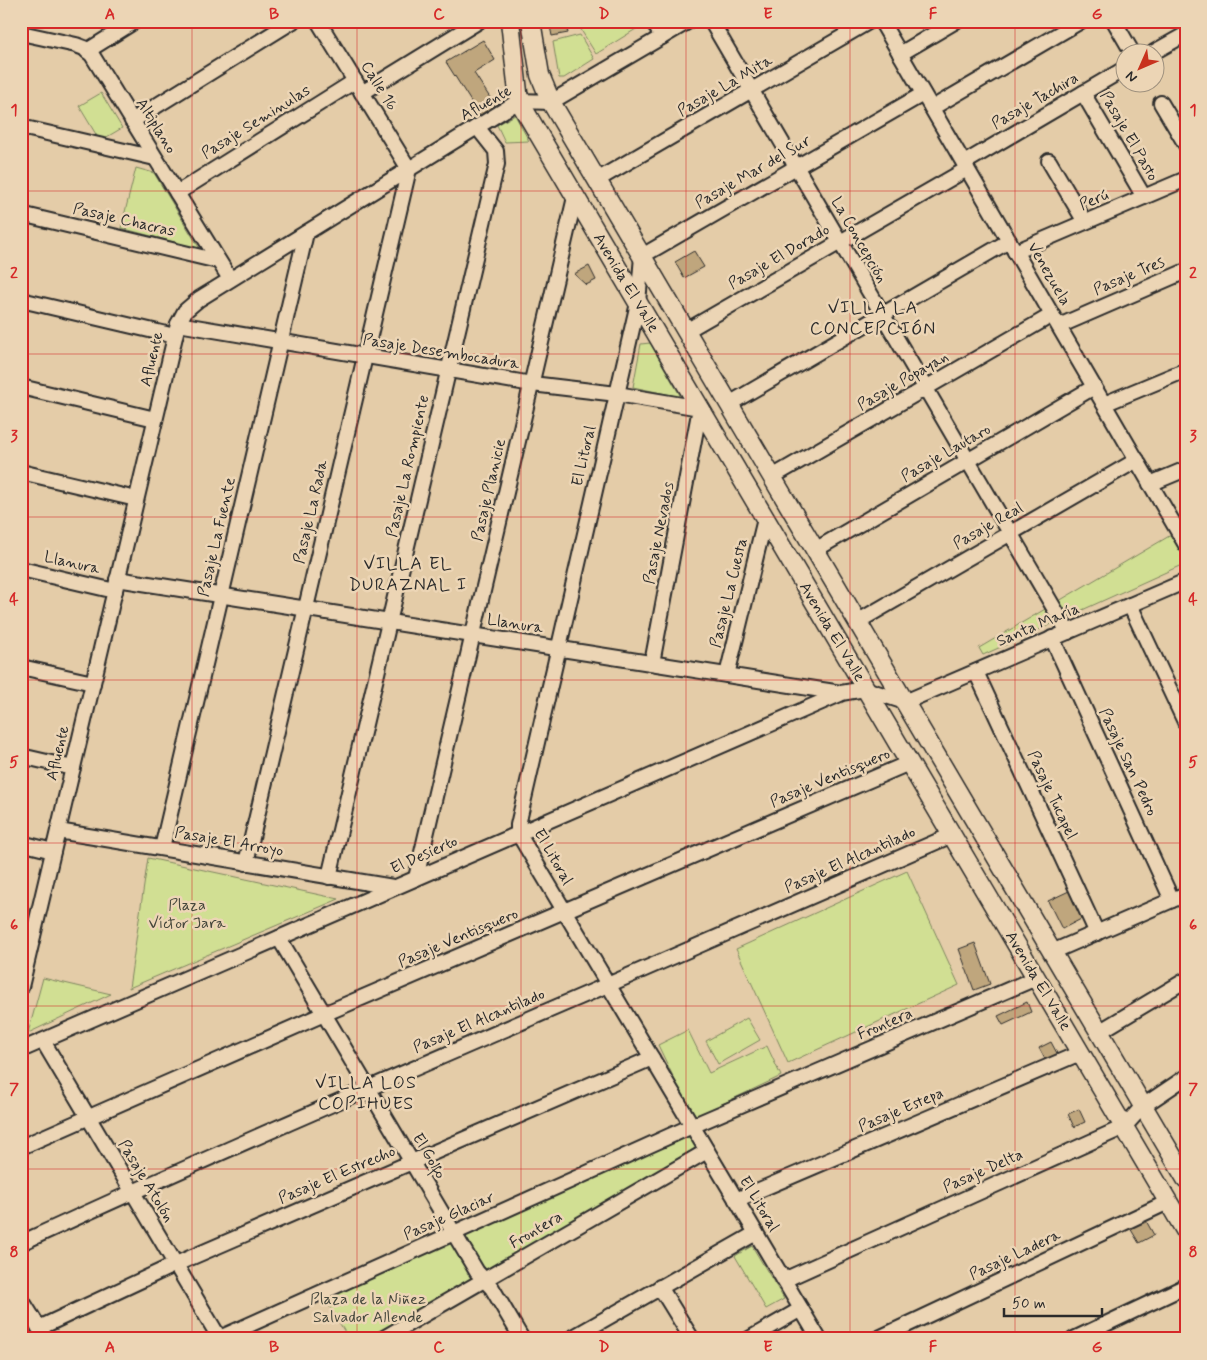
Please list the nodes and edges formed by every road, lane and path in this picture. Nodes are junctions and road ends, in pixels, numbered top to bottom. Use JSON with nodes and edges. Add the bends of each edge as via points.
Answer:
{"nodes":[{"id":1,"x":135,"y":21,"type":"edge"},
{"id":2,"x":293,"y":21,"type":"edge"},
{"id":3,"x":479,"y":21,"type":"edge"},
{"id":4,"x":510,"y":21,"type":"edge"},
{"id":5,"x":531,"y":21,"type":"edge"},
{"id":6,"x":653,"y":21,"type":"edge"},
{"id":7,"x":689,"y":21,"type":"edge"},
{"id":8,"x":711,"y":21,"type":"edge"},
{"id":9,"x":870,"y":21,"type":"edge"},
{"id":10,"x":881,"y":21,"type":"edge"},
{"id":11,"x":956,"y":21,"type":"edge"},
{"id":12,"x":1081,"y":21,"type":"edge"},
{"id":13,"x":1114,"y":21,"type":"edge"},
{"id":14,"x":320,"y":22,"type":"edge"},
{"id":15,"x":21,"y":33,"type":"edge"},
{"id":16,"x":1186,"y":34,"type":"edge"},
{"id":17,"x":662,"y":37,"type":"junction"},
{"id":18,"x":1126,"y":42,"type":"edge"},
{"id":19,"x":1164,"y":46,"type":"edge"},
{"id":20,"x":87,"y":51,"type":"junction"},
{"id":21,"x":900,"y":54,"type":"junction"},
{"id":22,"x":1114,"y":76,"type":"edge"},
{"id":23,"x":358,"y":87,"type":"junction"},
{"id":24,"x":752,"y":90,"type":"junction"},
{"id":25,"x":1083,"y":93,"type":"junction"},
{"id":26,"x":923,"y":94,"type":"junction"},
{"id":27,"x":519,"y":101,"type":"junction"},
{"id":28,"x":551,"y":102,"type":"junction"},
{"id":29,"x":1161,"y":104,"type":"dead end"},
{"id":30,"x":932,"y":108,"type":"junction"},
{"id":31,"x":132,"y":121,"type":"junction"},
{"id":32,"x":21,"y":127,"type":"edge"},
{"id":33,"x":477,"y":127,"type":"junction"},
{"id":34,"x":1186,"y":145,"type":"edge"},
{"id":35,"x":155,"y":158,"type":"junction"},
{"id":36,"x":1049,"y":161,"type":"dead end"},
{"id":37,"x":965,"y":166,"type":"junction"},
{"id":38,"x":796,"y":167,"type":"junction"},
{"id":39,"x":409,"y":169,"type":"junction"},
{"id":40,"x":1186,"y":179,"type":"edge"},
{"id":41,"x":597,"y":180,"type":"junction"},
{"id":42,"x":177,"y":193,"type":"junction"},
{"id":43,"x":575,"y":197,"type":"junction"},
{"id":44,"x":1144,"y":197,"type":"junction"},
{"id":45,"x":21,"y":214,"type":"edge"},
{"id":46,"x":1085,"y":222,"type":"junction"},
{"id":47,"x":306,"y":233,"type":"junction"},
{"id":48,"x":840,"y":242,"type":"junction"},
{"id":49,"x":1012,"y":246,"type":"junction"},
{"id":50,"x":642,"y":256,"type":"junction"},
{"id":51,"x":218,"y":261,"type":"junction"},
{"id":52,"x":1186,"y":271,"type":"edge"},
{"id":53,"x":230,"y":279,"type":"junction"},
{"id":54,"x":21,"y":300,"type":"edge"},
{"id":55,"x":638,"y":303,"type":"junction"},
{"id":56,"x":883,"y":314,"type":"junction"},
{"id":57,"x":1055,"y":321,"type":"junction"},
{"id":58,"x":176,"y":330,"type":"junction"},
{"id":59,"x":686,"y":331,"type":"junction"},
{"id":60,"x":280,"y":343,"type":"junction"},
{"id":61,"x":365,"y":357,"type":"junction"},
{"id":62,"x":1186,"y":370,"type":"edge"},
{"id":63,"x":448,"y":371,"type":"junction"},
{"id":64,"x":532,"y":384,"type":"junction"},
{"id":65,"x":21,"y":387,"type":"edge"},
{"id":66,"x":1094,"y":387,"type":"junction"},
{"id":67,"x":926,"y":388,"type":"junction"},
{"id":68,"x":617,"y":394,"type":"junction"},
{"id":69,"x":726,"y":399,"type":"junction"},
{"id":70,"x":1104,"y":404,"type":"junction"},
{"id":71,"x":700,"y":408,"type":"junction"},
{"id":72,"x":155,"y":419,"type":"junction"},
{"id":73,"x":1137,"y":460,"type":"junction"},
{"id":74,"x":968,"y":461,"type":"junction"},
{"id":75,"x":1186,"y":468,"type":"edge"},
{"id":76,"x":21,"y":472,"type":"edge"},
{"id":77,"x":772,"y":477,"type":"junction"},
{"id":78,"x":1150,"y":484,"type":"junction"},
{"id":79,"x":136,"y":500,"type":"junction"},
{"id":80,"x":765,"y":519,"type":"junction"},
{"id":81,"x":1011,"y":533,"type":"junction"},
{"id":82,"x":1186,"y":545,"type":"edge"},
{"id":83,"x":815,"y":550,"type":"junction"},
{"id":84,"x":21,"y":569,"type":"edge"},
{"id":85,"x":1186,"y":580,"type":"edge"},
{"id":86,"x":116,"y":585,"type":"junction"},
{"id":87,"x":222,"y":595,"type":"junction"},
{"id":88,"x":1130,"y":604,"type":"junction"},
{"id":89,"x":306,"y":608,"type":"junction"},
{"id":90,"x":389,"y":622,"type":"junction"},
{"id":91,"x":857,"y":622,"type":"junction"},
{"id":92,"x":1068,"y":632,"type":"junction"},
{"id":93,"x":473,"y":635,"type":"junction"},
{"id":94,"x":1052,"y":638,"type":"junction"},
{"id":95,"x":558,"y":648,"type":"junction"},
{"id":96,"x":652,"y":663,"type":"junction"},
{"id":97,"x":21,"y":667,"type":"edge"},
{"id":98,"x":976,"y":672,"type":"junction"},
{"id":99,"x":727,"y":675,"type":"junction"},
{"id":100,"x":93,"y":683,"type":"junction"},
{"id":101,"x":865,"y":689,"type":"junction"},
{"id":102,"x":841,"y":693,"type":"junction"},
{"id":103,"x":905,"y":702,"type":"junction"},
{"id":104,"x":1186,"y":724,"type":"edge"},
{"id":105,"x":21,"y":756,"type":"edge"},
{"id":106,"x":909,"y":763,"type":"junction"},
{"id":107,"x":73,"y":768,"type":"junction"},
{"id":108,"x":58,"y":831,"type":"junction"},
{"id":109,"x":518,"y":833,"type":"junction"},
{"id":110,"x":952,"y":835,"type":"junction"},
{"id":111,"x":21,"y":843,"type":"edge"},
{"id":112,"x":162,"y":848,"type":"junction"},
{"id":113,"x":53,"y":851,"type":"junction"},
{"id":114,"x":246,"y":863,"type":"junction"},
{"id":115,"x":329,"y":877,"type":"junction"},
{"id":116,"x":416,"y":878,"type":"junction"},
{"id":117,"x":393,"y":888,"type":"junction"},
{"id":118,"x":1186,"y":894,"type":"edge"},
{"id":119,"x":1172,"y":900,"type":"junction"},
{"id":120,"x":564,"y":911,"type":"junction"},
{"id":121,"x":1097,"y":933,"type":"junction"},
{"id":122,"x":27,"y":934,"type":"edge"},
{"id":123,"x":278,"y":938,"type":"junction"},
{"id":124,"x":1052,"y":952,"type":"junction"},
{"id":125,"x":1036,"y":978,"type":"junction"},
{"id":126,"x":1186,"y":980,"type":"edge"},
{"id":127,"x":608,"y":985,"type":"junction"},
{"id":128,"x":21,"y":987,"type":"edge"},
{"id":129,"x":324,"y":1014,"type":"junction"},
{"id":130,"x":1100,"y":1032,"type":"junction"},
{"id":131,"x":43,"y":1041,"type":"junction"},
{"id":132,"x":21,"y":1050,"type":"edge"},
{"id":133,"x":1080,"y":1053,"type":"junction"},
{"id":134,"x":652,"y":1058,"type":"junction"},
{"id":135,"x":1186,"y":1077,"type":"edge"},
{"id":136,"x":368,"y":1087,"type":"junction"},
{"id":137,"x":1143,"y":1106,"type":"junction"},
{"id":138,"x":88,"y":1118,"type":"junction"},
{"id":139,"x":692,"y":1126,"type":"junction"},
{"id":140,"x":1124,"y":1127,"type":"junction"},
{"id":141,"x":21,"y":1147,"type":"edge"},
{"id":142,"x":707,"y":1150,"type":"junction"},
{"id":143,"x":412,"y":1162,"type":"junction"},
{"id":144,"x":1186,"y":1178,"type":"edge"},
{"id":145,"x":133,"y":1192,"type":"junction"},
{"id":146,"x":736,"y":1200,"type":"junction"},
{"id":147,"x":1168,"y":1202,"type":"junction"},
{"id":148,"x":454,"y":1232,"type":"junction"},
{"id":149,"x":756,"y":1232,"type":"junction"},
{"id":150,"x":1186,"y":1232,"type":"edge"},
{"id":151,"x":21,"y":1243,"type":"edge"},
{"id":152,"x":176,"y":1264,"type":"junction"},
{"id":153,"x":484,"y":1279,"type":"junction"},
{"id":154,"x":784,"y":1280,"type":"junction"},
{"id":155,"x":1186,"y":1286,"type":"edge"},
{"id":156,"x":660,"y":1287,"type":"junction"},
{"id":157,"x":21,"y":1299,"type":"edge"},
{"id":158,"x":801,"y":1309,"type":"junction"},
{"id":159,"x":25,"y":1315,"type":"edge"},
{"id":160,"x":42,"y":1333,"type":"edge"},
{"id":161,"x":220,"y":1338,"type":"edge"},
{"id":162,"x":382,"y":1339,"type":"edge"},
{"id":163,"x":522,"y":1339,"type":"edge"},
{"id":164,"x":570,"y":1339,"type":"edge"},
{"id":165,"x":692,"y":1339,"type":"edge"},
{"id":166,"x":749,"y":1339,"type":"edge"},
{"id":167,"x":819,"y":1339,"type":"edge"},
{"id":168,"x":877,"y":1339,"type":"edge"},
{"id":169,"x":1074,"y":1339,"type":"edge"}],
"edges":[{"from":1,"to":20,"type":"street"},
{"from":2,"to":31,"type":"street"},
{"from":3,"to":23,"type":"street","name":"Pasaje Seminulas"},
{"from":4,"to":27,"type":"street","name":"Avenida El Valle"},
{"from":5,"to":28,"type":"street","name":"Avenida El Valle","via":[[540,75]]},
{"from":6,"to":17,"type":"street"},
{"from":7,"to":17,"type":"street"},
{"from":8,"to":24,"type":"street","name":"La Concepción"},
{"from":9,"to":24,"type":"street","name":"Pasaje La Mita"},
{"from":10,"to":21,"type":"street","name":"Venezuela"},
{"from":11,"to":21,"type":"street"},
{"from":12,"to":30,"type":"street"},
{"from":13,"to":18,"type":"street"},
{"from":14,"to":23,"type":"street","name":"Calle 16"},
{"from":15,"to":20,"type":"street","via":[[76,45]]},
{"from":16,"to":19,"type":"street"},
{"from":17,"to":28,"type":"street"},
{"from":20,"to":31,"type":"street","name":"Altiplano"},
{"from":21,"to":26,"type":"street","name":"Venezuela"},
{"from":22,"to":25,"type":"street","name":"Pasaje Tachira"},
{"from":23,"to":39,"type":"street","name":"Calle 16"},
{"from":23,"to":42,"type":"street","name":"Pasaje Seminulas"},
{"from":24,"to":38,"type":"street","name":"La Concepción"},
{"from":24,"to":41,"type":"street","name":"Pasaje La Mita"},
{"from":25,"to":37,"type":"street","name":"Pasaje Tachira"},
{"from":25,"to":44,"type":"street","name":"Pasaje El Pasto"},
{"from":26,"to":30,"type":"street","name":"Venezuela"},
{"from":26,"to":38,"type":"street","name":"Pasaje Mar del Sur"},
{"from":27,"to":28,"type":"street","name":"Afluente"},
{"from":27,"to":33,"type":"street","name":"Afluente"},
{"from":27,"to":43,"type":"street","name":"Avenida El Valle"},
{"from":28,"to":41,"type":"street","name":"Avenida El Valle"},
{"from":29,"to":34,"type":"street"},
{"from":30,"to":37,"type":"street","name":"Venezuela"},
{"from":31,"to":35,"type":"street","name":"Altiplano"},
{"from":32,"to":35,"type":"street"},
{"from":33,"to":39,"type":"street","name":"Afluente"},
{"from":33,"to":63,"type":"street","name":"Pasaje La Rompiente","via":[[496,151],[497,160]]},
{"from":35,"to":42,"type":"street","name":"Altiplano"},
{"from":36,"to":46,"type":"street"},
{"from":37,"to":48,"type":"street","name":"Pasaje El Dorado"},
{"from":37,"to":49,"type":"street","name":"Venezuela"},
{"from":38,"to":48,"type":"street","name":"La Concepción"},
{"from":38,"to":50,"type":"street","name":"Pasaje Mar del Sur"},
{"from":39,"to":47,"type":"street","name":"Afluente"},
{"from":39,"to":61,"type":"street","name":"Pasaje La Rada"},
{"from":40,"to":44,"type":"street","name":"Perú"},
{"from":41,"to":50,"type":"street","name":"Avenida El Valle"},
{"from":42,"to":51,"type":"street","name":"Altiplano"},
{"from":43,"to":55,"type":"street","name":"Avenida El Valle"},
{"from":43,"to":64,"type":"street","name":"Pasaje Planicie"},
{"from":44,"to":46,"type":"street","name":"Perú"},
{"from":45,"to":51,"type":"street","name":"Pasaje Chacras"},
{"from":46,"to":49,"type":"street","name":"Perú"},
{"from":47,"to":53,"type":"street","name":"Afluente"},
{"from":47,"to":60,"type":"street","name":"Pasaje La Fuente"},
{"from":48,"to":56,"type":"street","name":"La Concepción"},
{"from":48,"to":59,"type":"street","name":"Pasaje El Dorado"},
{"from":49,"to":56,"type":"street","name":"Perú"},
{"from":49,"to":57,"type":"street","name":"Venezuela"},
{"from":50,"to":55,"type":"street"},
{"from":50,"to":59,"type":"street","name":"Avenida El Valle"},
{"from":51,"to":53,"type":"street","name":"Altiplano"},
{"from":52,"to":57,"type":"street","name":"Pasaje Tres"},
{"from":53,"to":58,"type":"street","name":"Afluente","via":[[192,304]]},
{"from":54,"to":58,"type":"street","name":"Pasaje Desembocadura"},
{"from":55,"to":68,"type":"street","name":"El Litoral"},
{"from":55,"to":71,"type":"street","name":"Avenida El Valle"},
{"from":56,"to":67,"type":"street","name":"La Concepción"},
{"from":56,"to":69,"type":"street","name":"Perú"},
{"from":57,"to":66,"type":"street","name":"Venezuela"},
{"from":57,"to":67,"type":"street","name":"Pasaje Popayan"},
{"from":58,"to":60,"type":"street","name":"Pasaje Desembocadura"},
{"from":58,"to":72,"type":"street","name":"Afluente"},
{"from":59,"to":69,"type":"street","name":"Avenida El Valle"},
{"from":60,"to":61,"type":"street","name":"Pasaje Desembocadura"},
{"from":60,"to":87,"type":"street","name":"Pasaje La Fuente"},
{"from":61,"to":63,"type":"street","name":"Pasaje Desembocadura"},
{"from":61,"to":89,"type":"street","name":"Pasaje La Rada"},
{"from":62,"to":70,"type":"street"},
{"from":63,"to":64,"type":"street","name":"Pasaje Desembocadura"},
{"from":63,"to":90,"type":"street","name":"Pasaje La Rompiente"},
{"from":64,"to":68,"type":"street","name":"Pasaje Desembocadura"},
{"from":64,"to":93,"type":"street","name":"Pasaje Planicie"},
{"from":65,"to":72,"type":"street"},
{"from":66,"to":70,"type":"street","name":"Venezuela"},
{"from":66,"to":74,"type":"street","name":"Pasaje Lautaro"},
{"from":67,"to":74,"type":"street","name":"La Concepción"},
{"from":67,"to":77,"type":"street","name":"Pasaje Popayan"},
{"from":68,"to":71,"type":"street","name":"Pasaje Desembocadura"},
{"from":68,"to":95,"type":"street","name":"El Litoral"},
{"from":69,"to":71,"type":"street"},
{"from":69,"to":77,"type":"street","name":"Avenida El Valle"},
{"from":70,"to":73,"type":"street","name":"Venezuela"},
{"from":71,"to":80,"type":"street","name":"Avenida El Valle"},
{"from":71,"to":96,"type":"street","name":"Pasaje Nevados"},
{"from":72,"to":79,"type":"street","name":"Afluente"},
{"from":73,"to":78,"type":"street","name":"Venezuela"},
{"from":73,"to":81,"type":"street","name":"Pasaje Real"},
{"from":74,"to":81,"type":"street","name":"La Concepción"},
{"from":74,"to":83,"type":"street","name":"Pasaje Lautaro"},
{"from":75,"to":78,"type":"street"},
{"from":76,"to":79,"type":"street"},
{"from":77,"to":83,"type":"street","name":"Avenida El Valle"},
{"from":78,"to":82,"type":"street","name":"Venezuela"},
{"from":79,"to":86,"type":"street","name":"Afluente"},
{"from":80,"to":99,"type":"street","name":"Pasaje La Cuesta"},
{"from":80,"to":101,"type":"street","name":"Avenida El Valle"},
{"from":81,"to":91,"type":"street","name":"Pasaje Real"},
{"from":81,"to":92,"type":"street","name":"La Concepción"},
{"from":83,"to":91,"type":"street","name":"Avenida El Valle"},
{"from":84,"to":86,"type":"street","name":"Llanura"},
{"from":85,"to":88,"type":"street","name":"Santa María"},
{"from":86,"to":87,"type":"street","name":"Llanura"},
{"from":86,"to":100,"type":"street","name":"Afluente"},
{"from":87,"to":89,"type":"street","name":"Llanura"},
{"from":87,"to":112,"type":"street","name":"Pasaje La Fuente"},
{"from":88,"to":92,"type":"street","name":"Santa María"},
{"from":88,"to":104,"type":"street"},
{"from":89,"to":90,"type":"street","name":"Llanura"},
{"from":89,"to":114,"type":"street","name":"Pasaje La Rada"},
{"from":90,"to":93,"type":"street","name":"Llanura"},
{"from":90,"to":115,"type":"street","name":"Pasaje La Rompiente"},
{"from":91,"to":103,"type":"street","name":"Avenida El Valle"},
{"from":92,"to":94,"type":"street","name":"Santa María"},
{"from":93,"to":95,"type":"street","name":"Llanura"},
{"from":93,"to":116,"type":"street","name":"Pasaje Planicie"},
{"from":94,"to":98,"type":"street","name":"Santa María"},
{"from":94,"to":119,"type":"street","name":"Pasaje San Pedro"},
{"from":95,"to":96,"type":"street","name":"Llanura"},
{"from":95,"to":109,"type":"street","name":"El Litoral","via":[[519,815]]},
{"from":96,"to":99,"type":"street","name":"Llanura"},
{"from":97,"to":100,"type":"street"},
{"from":98,"to":103,"type":"street","name":"Santa María"},
{"from":98,"to":121,"type":"street","name":"Pasaje Tucapel"},
{"from":99,"to":102,"type":"street","name":"Llanura"},
{"from":100,"to":107,"type":"street","name":"Afluente"},
{"from":101,"to":102,"type":"street","name":"Llanura"},
{"from":101,"to":103,"type":"street","name":"Llanura"},
{"from":101,"to":106,"type":"street","name":"Avenida El Valle"},
{"from":102,"to":109,"type":"street","name":"El Desierto"},
{"from":103,"to":124,"type":"street","name":"Avenida El Valle"},
{"from":105,"to":107,"type":"street"},
{"from":106,"to":110,"type":"street","name":"Avenida El Valle"},
{"from":106,"to":120,"type":"street","name":"Pasaje Ventisquero"},
{"from":107,"to":108,"type":"street","name":"Afluente"},
{"from":108,"to":112,"type":"street","name":"Pasaje El Arroyo"},
{"from":108,"to":113,"type":"street","name":"Afluente"},
{"from":109,"to":116,"type":"street","name":"El Desierto"},
{"from":109,"to":120,"type":"street","name":"El Litoral"},
{"from":110,"to":125,"type":"street","name":"Avenida El Valle"},
{"from":110,"to":127,"type":"street","name":"Pasaje El Alcantilado"},
{"from":111,"to":113,"type":"street"},
{"from":112,"to":114,"type":"street","name":"Pasaje El Arroyo"},
{"from":113,"to":122,"type":"street","name":"Afluente"},
{"from":114,"to":115,"type":"street","name":"Pasaje El Arroyo"},
{"from":115,"to":117,"type":"street","name":"Pasaje El Arroyo"},
{"from":116,"to":117,"type":"street","name":"El Desierto"},
{"from":117,"to":123,"type":"street","name":"El Desierto"},
{"from":118,"to":119,"type":"street"},
{"from":119,"to":121,"type":"street"},
{"from":120,"to":127,"type":"street","name":"El Litoral"},
{"from":120,"to":129,"type":"street","name":"Pasaje Ventisquero"},
{"from":121,"to":124,"type":"street"},
{"from":122,"to":128,"type":"street","name":"Afluente"},
{"from":123,"to":129,"type":"street","name":"El Golfo"},
{"from":123,"to":131,"type":"street","name":"El Desierto"},
{"from":124,"to":130,"type":"street","name":"Avenida El Valle"},
{"from":125,"to":133,"type":"street","name":"Avenida El Valle"},
{"from":125,"to":139,"type":"street","name":"Frontera"},
{"from":126,"to":130,"type":"street"},
{"from":127,"to":134,"type":"street","name":"El Litoral"},
{"from":127,"to":136,"type":"street","name":"Pasaje El Alcantilado"},
{"from":129,"to":136,"type":"street","name":"El Golfo"},
{"from":129,"to":138,"type":"street","name":"Pasaje Ventisquero"},
{"from":130,"to":137,"type":"street","name":"Avenida El Valle"},
{"from":131,"to":132,"type":"street","name":"El Desierto"},
{"from":131,"to":138,"type":"street","name":"Pasaje Atolón"},
{"from":133,"to":140,"type":"street","name":"Avenida El Valle"},
{"from":133,"to":146,"type":"street","name":"Pasaje Estepa"},
{"from":134,"to":139,"type":"street","name":"El Litoral"},
{"from":134,"to":143,"type":"street","name":"Pasaje El Estrecho"},
{"from":135,"to":137,"type":"street","name":"Pasaje Delta"},
{"from":136,"to":143,"type":"street","name":"El Golfo"},
{"from":136,"to":145,"type":"street","name":"Pasaje El Alcantilado"},
{"from":137,"to":140,"type":"street","name":"Pasaje Delta"},
{"from":137,"to":144,"type":"street","name":"Avenida El Valle"},
{"from":138,"to":141,"type":"street","name":"Pasaje Ventisquero"},
{"from":138,"to":145,"type":"street","name":"Pasaje Atolón"},
{"from":139,"to":142,"type":"street","name":"El Litoral"},
{"from":139,"to":148,"type":"street","name":"Pasaje Glaciar"},
{"from":140,"to":147,"type":"street","name":"Avenida El Valle"},
{"from":140,"to":154,"type":"street","name":"Pasaje Delta"},
{"from":142,"to":146,"type":"street","name":"El Litoral"},
{"from":142,"to":153,"type":"street","name":"Frontera"},
{"from":143,"to":148,"type":"street","name":"El Golfo"},
{"from":143,"to":152,"type":"street","name":"Pasaje El Estrecho"},
{"from":145,"to":151,"type":"street","name":"Pasaje El Alcantilado"},
{"from":145,"to":152,"type":"street","name":"Pasaje Atolón"},
{"from":146,"to":149,"type":"street","name":"El Litoral"},
{"from":147,"to":150,"type":"street","name":"Avenida El Valle"},
{"from":147,"to":168,"type":"street","name":"Pasaje Ladera"},
{"from":148,"to":153,"type":"street","name":"El Golfo"},
{"from":148,"to":161,"type":"street","name":"Pasaje Glaciar"},
{"from":149,"to":154,"type":"street","name":"El Litoral"},
{"from":149,"to":156,"type":"street"},
{"from":152,"to":160,"type":"street","name":"Pasaje El Estrecho"},
{"from":152,"to":161,"type":"street","name":"Pasaje Atolón"},
{"from":153,"to":162,"type":"street","name":"Frontera"},
{"from":153,"to":163,"type":"street","name":"El Golfo"},
{"from":154,"to":158,"type":"street","name":"El Litoral"},
{"from":155,"to":169,"type":"street"},
{"from":156,"to":164,"type":"street"},
{"from":156,"to":165,"type":"street"},
{"from":157,"to":159,"type":"street"},
{"from":158,"to":166,"type":"street"},
{"from":158,"to":167,"type":"street","name":"El Litoral"},
{"from":159,"to":160,"type":"street"}]}
